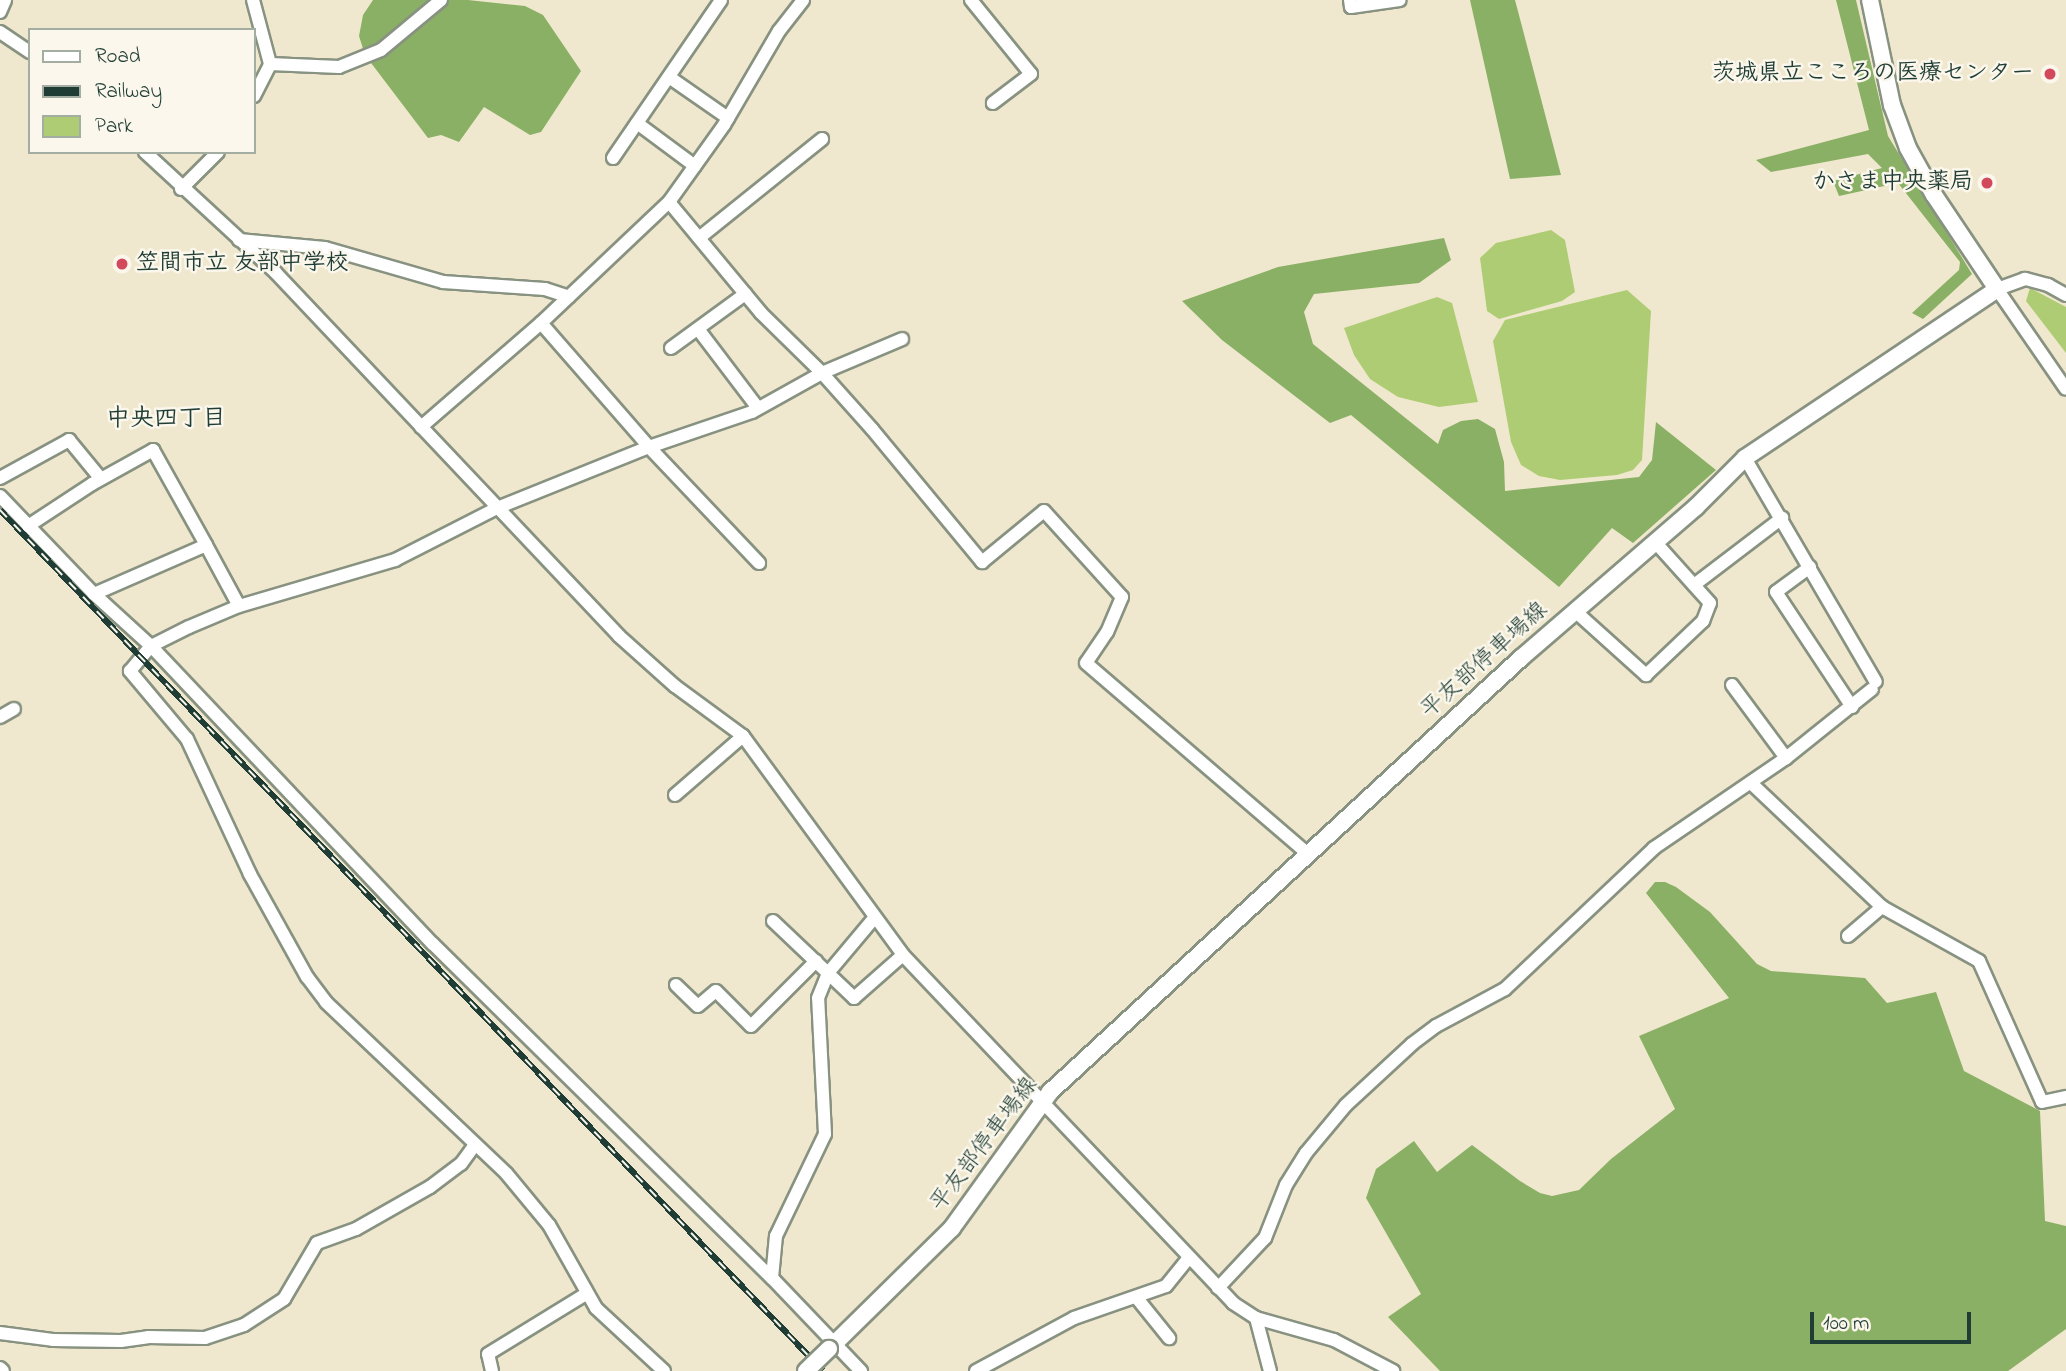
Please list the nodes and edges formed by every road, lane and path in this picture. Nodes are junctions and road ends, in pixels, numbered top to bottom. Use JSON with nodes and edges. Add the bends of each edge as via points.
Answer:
{"nodes":[{"id":1,"x":5,"y":0,"type":"edge"},
{"id":2,"x":253,"y":0,"type":"edge"},
{"id":3,"x":441,"y":0,"type":"edge"},
{"id":4,"x":722,"y":0,"type":"edge"},
{"id":5,"x":803,"y":0,"type":"edge"},
{"id":6,"x":971,"y":0,"type":"edge"},
{"id":7,"x":1350,"y":0,"type":"edge"},
{"id":8,"x":1400,"y":0,"type":"edge"},
{"id":9,"x":1870,"y":0,"type":"edge"},
{"id":10,"x":0,"y":12,"type":"edge"},
{"id":11,"x":0,"y":32,"type":"edge"},
{"id":12,"x":28,"y":51,"type":"edge"},
{"id":13,"x":270,"y":64,"type":"junction"},
{"id":14,"x":669,"y":76,"type":"junction"},
{"id":15,"x":256,"y":92,"type":"edge"},
{"id":16,"x":993,"y":103,"type":"dead end"},
{"id":17,"x":728,"y":118,"type":"junction"},
{"id":18,"x":638,"y":123,"type":"junction"},
{"id":19,"x":822,"y":139,"type":"dead end"},
{"id":20,"x":147,"y":154,"type":"edge"},
{"id":21,"x":216,"y":154,"type":"edge"},
{"id":22,"x":613,"y":158,"type":"dead end"},
{"id":23,"x":695,"y":166,"type":"junction"},
{"id":24,"x":181,"y":189,"type":"junction"},
{"id":25,"x":669,"y":202,"type":"junction"},
{"id":26,"x":699,"y":238,"type":"junction"},
{"id":27,"x":239,"y":240,"type":"junction"},
{"id":28,"x":1997,"y":289,"type":"junction"},
{"id":29,"x":745,"y":294,"type":"junction"},
{"id":30,"x":2066,"y":295,"type":"edge"},
{"id":31,"x":569,"y":297,"type":"junction"},
{"id":32,"x":541,"y":323,"type":"junction"},
{"id":33,"x":698,"y":329,"type":"junction"},
{"id":34,"x":902,"y":340,"type":"dead end"},
{"id":35,"x":671,"y":348,"type":"dead end"},
{"id":36,"x":822,"y":373,"type":"junction"},
{"id":37,"x":2066,"y":389,"type":"edge"},
{"id":38,"x":758,"y":408,"type":"junction"},
{"id":39,"x":421,"y":427,"type":"junction"},
{"id":40,"x":649,"y":447,"type":"junction"},
{"id":41,"x":1745,"y":458,"type":"junction"},
{"id":42,"x":0,"y":478,"type":"edge"},
{"id":43,"x":101,"y":479,"type":"junction"},
{"id":44,"x":0,"y":496,"type":"edge"},
{"id":45,"x":497,"y":508,"type":"junction"},
{"id":46,"x":1782,"y":518,"type":"junction"},
{"id":47,"x":28,"y":526,"type":"junction"},
{"id":48,"x":1655,"y":542,"type":"junction"},
{"id":49,"x":206,"y":545,"type":"junction"},
{"id":50,"x":759,"y":563,"type":"dead end"},
{"id":51,"x":1810,"y":567,"type":"junction"},
{"id":52,"x":1694,"y":585,"type":"junction"},
{"id":53,"x":94,"y":594,"type":"junction"},
{"id":54,"x":240,"y":606,"type":"junction"},
{"id":55,"x":1575,"y":611,"type":"junction"},
{"id":56,"x":151,"y":646,"type":"junction"},
{"id":57,"x":1732,"y":685,"type":"dead end"},
{"id":58,"x":1852,"y":707,"type":"junction"},
{"id":59,"x":14,"y":709,"type":"dead end"},
{"id":60,"x":0,"y":717,"type":"edge"},
{"id":61,"x":743,"y":736,"type":"junction"},
{"id":62,"x":1786,"y":758,"type":"junction"},
{"id":63,"x":1751,"y":783,"type":"junction"},
{"id":64,"x":675,"y":795,"type":"dead end"},
{"id":65,"x":1308,"y":854,"type":"junction"},
{"id":66,"x":1882,"y":907,"type":"junction"},
{"id":67,"x":874,"y":917,"type":"junction"},
{"id":68,"x":773,"y":921,"type":"dead end"},
{"id":69,"x":1848,"y":936,"type":"dead end"},
{"id":70,"x":903,"y":955,"type":"junction"},
{"id":71,"x":817,"y":961,"type":"junction"},
{"id":72,"x":828,"y":973,"type":"junction"},
{"id":73,"x":676,"y":985,"type":"dead end"},
{"id":74,"x":2066,"y":1097,"type":"edge"},
{"id":75,"x":1042,"y":1104,"type":"junction"},
{"id":76,"x":475,"y":1145,"type":"junction"},
{"id":77,"x":1188,"y":1259,"type":"junction"},
{"id":78,"x":772,"y":1278,"type":"junction"},
{"id":79,"x":1219,"y":1288,"type":"junction"},
{"id":80,"x":586,"y":1294,"type":"junction"},
{"id":81,"x":1136,"y":1297,"type":"junction"},
{"id":82,"x":1256,"y":1318,"type":"junction"},
{"id":83,"x":0,"y":1333,"type":"edge"},
{"id":84,"x":1169,"y":1338,"type":"dead end"},
{"id":85,"x":833,"y":1346,"type":"junction"},
{"id":86,"x":492,"y":1371,"type":"edge"},
{"id":87,"x":664,"y":1371,"type":"edge"},
{"id":88,"x":806,"y":1371,"type":"edge"},
{"id":89,"x":861,"y":1371,"type":"edge"},
{"id":90,"x":976,"y":1371,"type":"edge"},
{"id":91,"x":1270,"y":1371,"type":"edge"},
{"id":92,"x":1393,"y":1371,"type":"edge"}],
"edges":[{"from":1,"to":10,"type":"street"},
{"from":2,"to":13,"type":"street"},
{"from":3,"to":13,"type":"street","via":[[381,50],[339,67]]},
{"from":4,"to":14,"type":"street"},
{"from":5,"to":17,"type":"street","via":[[779,31]]},
{"from":6,"to":16,"type":"street","via":[[1031,74]]},
{"from":7,"to":8,"type":"street","via":[[1351,7]]},
{"from":9,"to":28,"type":"main road","via":[[1892,106],[1908,148]]},
{"from":11,"to":12,"type":"street"},
{"from":13,"to":15,"type":"street"},
{"from":14,"to":17,"type":"street"},
{"from":14,"to":18,"type":"street"},
{"from":17,"to":23,"type":"street"},
{"from":18,"to":22,"type":"street"},
{"from":18,"to":23,"type":"street"},
{"from":19,"to":26,"type":"street"},
{"from":20,"to":24,"type":"street"},
{"from":21,"to":24,"type":"street"},
{"from":23,"to":25,"type":"street"},
{"from":24,"to":27,"type":"street"},
{"from":25,"to":26,"type":"street"},
{"from":25,"to":31,"type":"street"},
{"from":26,"to":29,"type":"street"},
{"from":27,"to":31,"type":"street","via":[[325,248],[443,282],[545,289]]},
{"from":27,"to":39,"type":"street"},
{"from":28,"to":30,"type":"street","via":[[2025,279]]},
{"from":28,"to":37,"type":"street"},
{"from":28,"to":41,"type":"main road","name":"平友部停車場線"},
{"from":29,"to":33,"type":"street"},
{"from":29,"to":36,"type":"street"},
{"from":31,"to":32,"type":"street"},
{"from":32,"to":39,"type":"street"},
{"from":32,"to":40,"type":"street"},
{"from":33,"to":35,"type":"street"},
{"from":33,"to":38,"type":"street"},
{"from":34,"to":36,"type":"street"},
{"from":36,"to":38,"type":"street"},
{"from":36,"to":65,"type":"street","via":[[982,562],[1044,511],[1122,597],[1107,632],[1086,663]]},
{"from":38,"to":40,"type":"street"},
{"from":39,"to":45,"type":"street"},
{"from":40,"to":45,"type":"street"},
{"from":40,"to":50,"type":"street"},
{"from":41,"to":46,"type":"street"},
{"from":41,"to":48,"type":"main road","name":"平友部停車場線"},
{"from":42,"to":43,"type":"street","via":[[69,440]]},
{"from":43,"to":47,"type":"street"},
{"from":43,"to":49,"type":"street","via":[[153,450]]},
{"from":44,"to":47,"type":"street"},
{"from":45,"to":54,"type":"street","via":[[395,560]]},
{"from":45,"to":61,"type":"street","via":[[619,636],[675,686]]},
{"from":46,"to":51,"type":"street"},
{"from":46,"to":52,"type":"street"},
{"from":47,"to":53,"type":"street"},
{"from":48,"to":52,"type":"street"},
{"from":48,"to":55,"type":"main road","name":"平友部停車場線"},
{"from":49,"to":53,"type":"street"},
{"from":49,"to":54,"type":"street"},
{"from":51,"to":58,"type":"street","via":[[1874,685]]},
{"from":51,"to":58,"type":"street","via":[[1776,592]]},
{"from":52,"to":55,"type":"street","via":[[1710,603],[1703,621],[1646,675]]},
{"from":53,"to":56,"type":"street"},
{"from":54,"to":56,"type":"street"},
{"from":55,"to":65,"type":"main road","name":"平友部停車場線"},
{"from":56,"to":76,"type":"street","via":[[130,671],[187,739],[250,874],[307,977],[326,1002]]},
{"from":56,"to":78,"type":"street","via":[[433,944]]},
{"from":57,"to":62,"type":"street"},
{"from":58,"to":62,"type":"street"},
{"from":59,"to":60,"type":"street"},
{"from":61,"to":64,"type":"street"},
{"from":61,"to":67,"type":"street"},
{"from":62,"to":63,"type":"street"},
{"from":63,"to":66,"type":"street"},
{"from":63,"to":79,"type":"street","via":[[1654,848],[1505,989],[1436,1026],[1346,1105],[1294,1171],[1265,1238]]},
{"from":65,"to":75,"type":"main road","name":"平友部停車場線","via":[[1050,1091]]},
{"from":66,"to":69,"type":"street"},
{"from":66,"to":74,"type":"street","via":[[1979,961],[2042,1102]]},
{"from":67,"to":70,"type":"street"},
{"from":67,"to":72,"type":"street"},
{"from":68,"to":71,"type":"street"},
{"from":70,"to":72,"type":"street","via":[[854,998]]},
{"from":70,"to":75,"type":"street"},
{"from":71,"to":72,"type":"street"},
{"from":71,"to":73,"type":"street","via":[[751,1026],[716,990],[698,1006]]},
{"from":72,"to":78,"type":"street","via":[[818,998],[825,1134],[776,1236]]},
{"from":75,"to":77,"type":"street"},
{"from":75,"to":85,"type":"main road","name":"平友部停車場線","via":[[952,1228]]},
{"from":76,"to":80,"type":"street","via":[[506,1173],[549,1225]]},
{"from":76,"to":83,"type":"street","via":[[461,1164],[430,1188],[356,1228],[317,1243],[284,1299],[244,1325],[205,1338],[121,1341]]},
{"from":77,"to":79,"type":"street"},
{"from":77,"to":81,"type":"street","via":[[1166,1286]]},
{"from":78,"to":85,"type":"street"},
{"from":79,"to":82,"type":"street"},
{"from":80,"to":86,"type":"street","via":[[488,1354]]},
{"from":80,"to":87,"type":"street"},
{"from":81,"to":84,"type":"street"},
{"from":81,"to":90,"type":"street","via":[[1074,1318]]},
{"from":82,"to":91,"type":"street"},
{"from":82,"to":92,"type":"street","via":[[1334,1340]]},
{"from":85,"to":88,"type":"main road","name":"平友部停車場線","bridge":true},
{"from":85,"to":89,"type":"street"}]}
